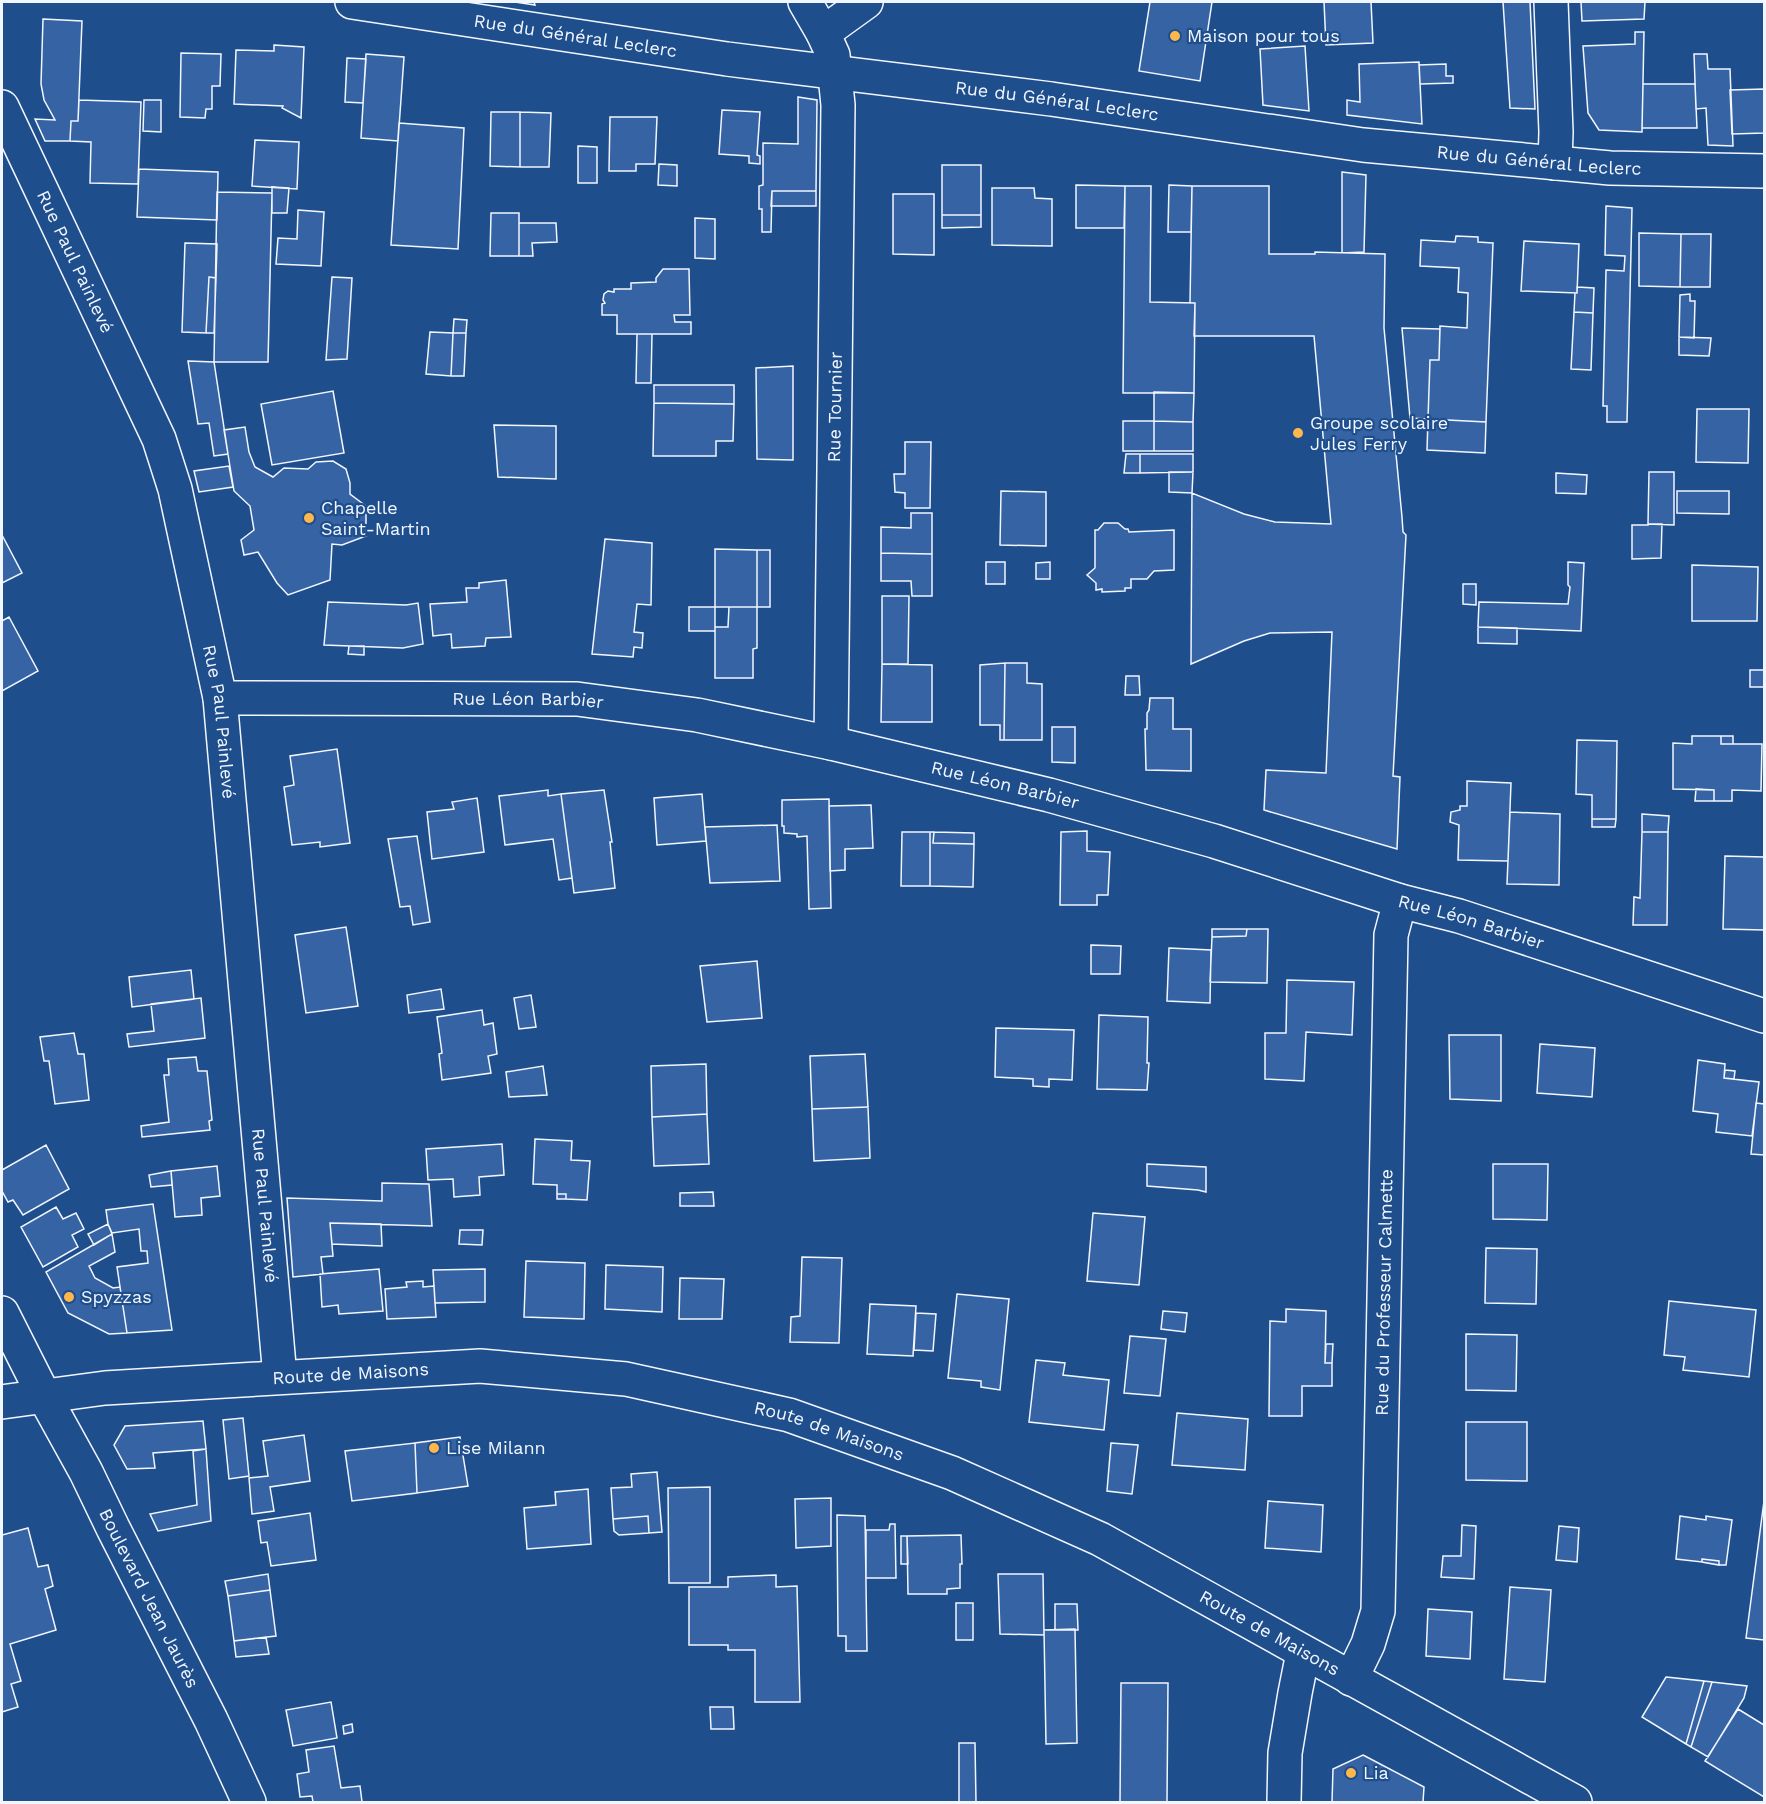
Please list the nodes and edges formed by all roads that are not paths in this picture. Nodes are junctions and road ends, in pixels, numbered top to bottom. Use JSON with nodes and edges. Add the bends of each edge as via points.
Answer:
{"nodes":[{"id":1,"x":352,"y":2,"type":"edge"},
{"id":2,"x":805,"y":2,"type":"edge"},
{"id":3,"x":866,"y":2,"type":"edge"},
{"id":4,"x":1551,"y":2,"type":"edge"},
{"id":5,"x":823,"y":33,"type":"junction"},
{"id":6,"x":835,"y":72,"type":"junction"},
{"id":7,"x":2,"y":106,"type":"edge"},
{"id":8,"x":1555,"y":163,"type":"junction"},
{"id":9,"x":1764,"y":171,"type":"edge"},
{"id":10,"x":220,"y":698,"type":"junction"},
{"id":11,"x":831,"y":743,"type":"junction"},
{"id":12,"x":1400,"y":901,"type":"junction"},
{"id":13,"x":1764,"y":1016,"type":"edge"},
{"id":14,"x":2,"y":1313,"type":"edge"},
{"id":15,"x":280,"y":1377,"type":"junction"},
{"id":16,"x":44,"y":1396,"type":"junction"},
{"id":17,"x":2,"y":1402,"type":"edge"},
{"id":18,"x":1304,"y":1653,"type":"junction"},
{"id":19,"x":1351,"y":1679,"type":"junction"},
{"id":20,"x":249,"y":1803,"type":"edge"},
{"id":21,"x":1284,"y":1803,"type":"edge"},
{"id":22,"x":1575,"y":1803,"type":"edge"}],
"edges":[{"from":1,"to":6,"type":"street","name":"Rue du Général Leclerc"},
{"from":2,"to":5,"type":"street","name":"Rue Tournier"},
{"from":3,"to":5,"type":"street"},
{"from":4,"to":8,"type":"street"},
{"from":5,"to":6,"type":"street","name":"Rue Tournier","via":[[833,55]]},
{"from":6,"to":8,"type":"street","name":"Rue du Général Leclerc","via":[[1363,145]]},
{"from":6,"to":11,"type":"street","name":"Rue Tournier","via":[[838,105]]},
{"from":7,"to":10,"type":"street","name":"Rue Paul Painlevé","via":[[159,439],[175,489]]},
{"from":8,"to":9,"type":"street","name":"Rue du Général Leclerc"},
{"from":10,"to":11,"type":"street","name":"Rue Léon Barbier","via":[[577,699],[697,715]]},
{"from":10,"to":15,"type":"street","name":"Rue Paul Painlevé"},
{"from":11,"to":12,"type":"street","name":"Rue Léon Barbier","via":[[1060,798],[1214,841]]},
{"from":12,"to":13,"type":"street","name":"Rue Léon Barbier","via":[[1459,916]]},
{"from":12,"to":19,"type":"street","name":"Rue du Professeur Calmette","via":[[1392,935],[1378,1611]]},
{"from":14,"to":16,"type":"street","name":"Boulevard Jean Jaurès"},
{"from":15,"to":16,"type":"street","name":"Route de Maisons","via":[[105,1388]]},
{"from":15,"to":18,"type":"street","name":"Route de Maisons","via":[[480,1366],[626,1379],[789,1415],[952,1473],[1100,1539]]},
{"from":16,"to":17,"type":"street","name":"Route de Maisons"},
{"from":16,"to":20,"type":"street","name":"Boulevard Jean Jaurès","via":[[211,1720]]},
{"from":18,"to":19,"type":"street","name":"Route de Maisons"},
{"from":18,"to":21,"type":"street","via":[[1285,1753]]},
{"from":19,"to":22,"type":"street","name":"Route de Maisons"}]}
